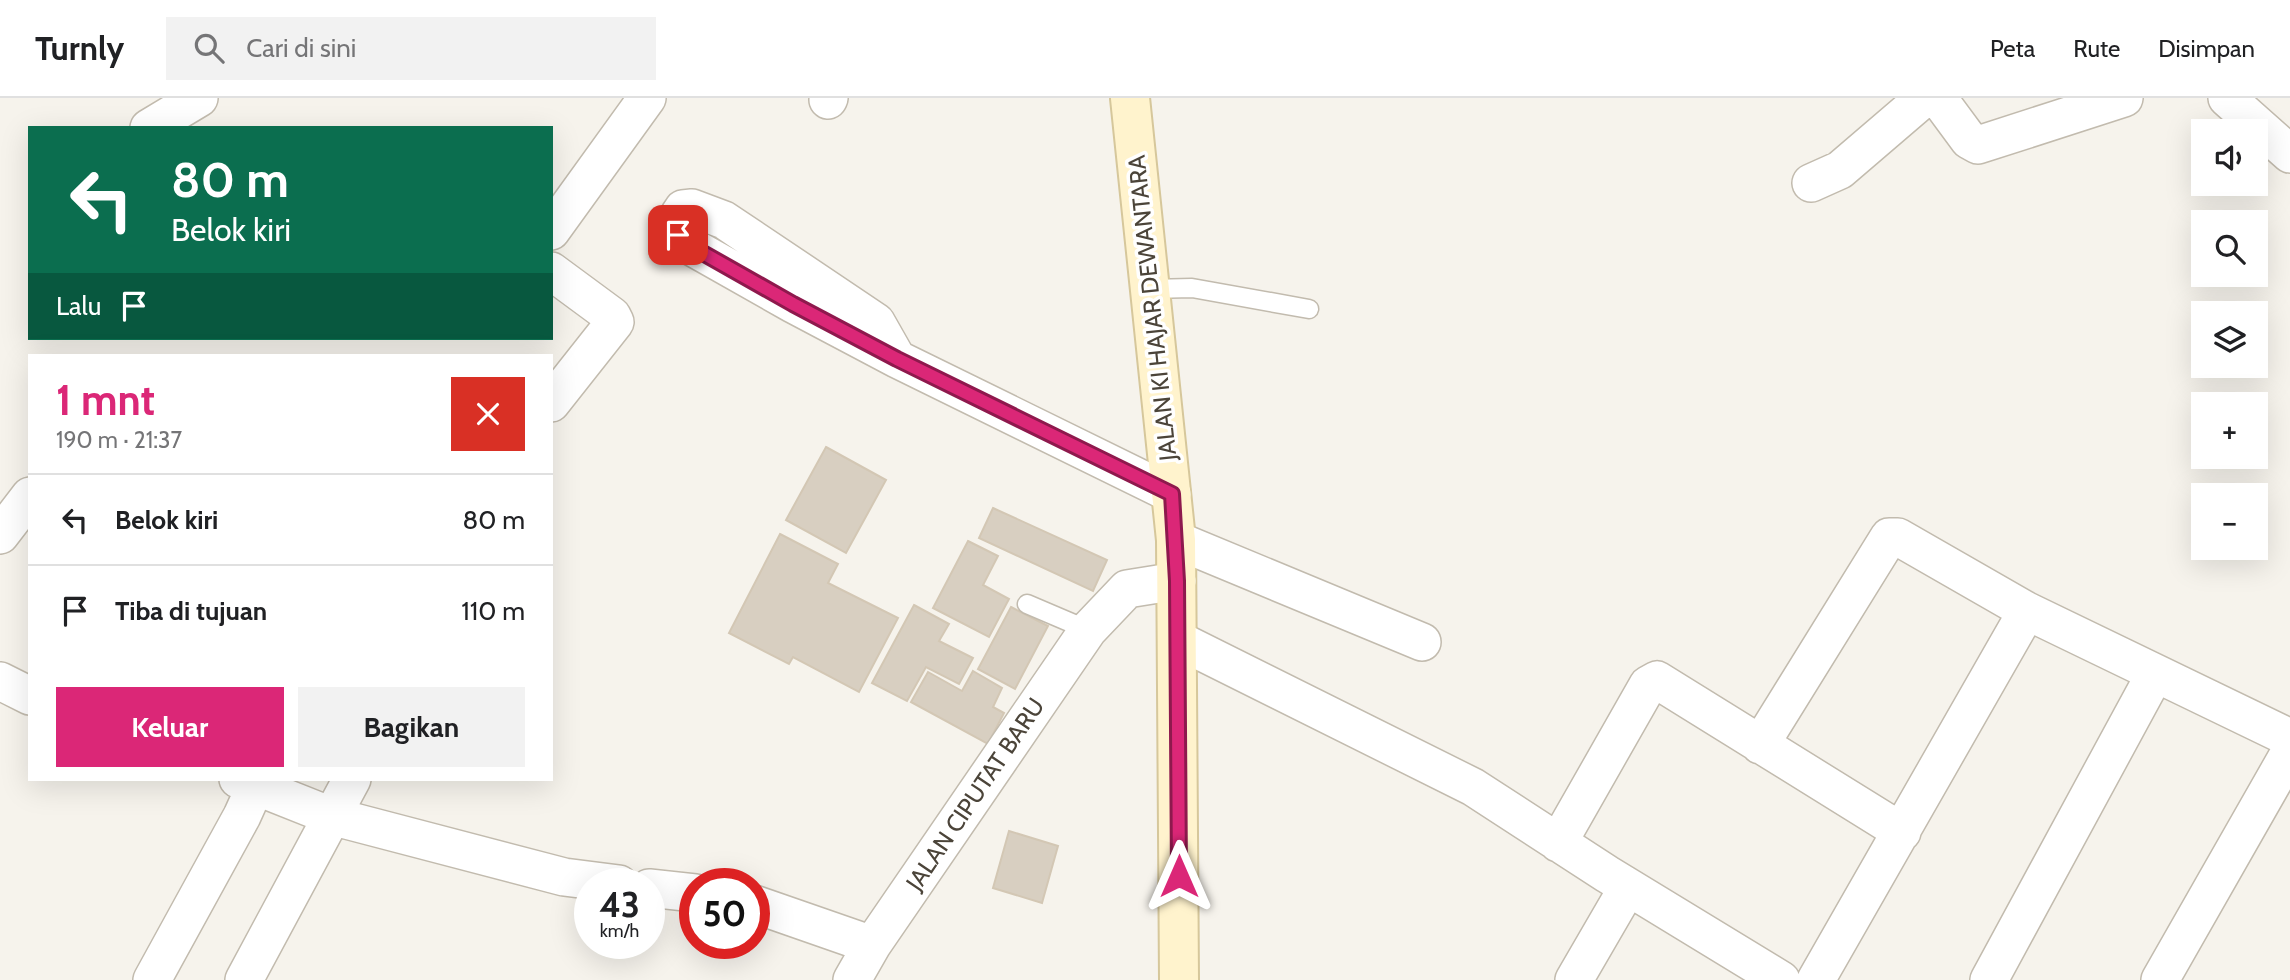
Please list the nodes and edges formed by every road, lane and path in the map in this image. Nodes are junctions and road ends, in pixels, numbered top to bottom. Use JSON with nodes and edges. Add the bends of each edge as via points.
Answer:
{"nodes":[{"id":1,"x":199,"y":98,"type":"edge"},
{"id":2,"x":647,"y":98,"type":"edge"},
{"id":3,"x":1129,"y":98,"type":"edge"},
{"id":4,"x":1924,"y":98,"type":"edge"},
{"id":5,"x":1938,"y":98,"type":"edge"},
{"id":6,"x":2124,"y":98,"type":"edge"},
{"id":7,"x":2227,"y":98,"type":"edge"},
{"id":8,"x":152,"y":126,"type":"edge"},
{"id":9,"x":2290,"y":153,"type":"edge"},
{"id":10,"x":1811,"y":183,"type":"dead end"},
{"id":11,"x":553,"y":228,"type":"edge"},
{"id":12,"x":553,"y":272,"type":"edge"},
{"id":13,"x":1150,"y":289,"type":"junction"},
{"id":14,"x":1309,"y":309,"type":"dead end"},
{"id":15,"x":897,"y":359,"type":"junction"},
{"id":16,"x":553,"y":400,"type":"edge"},
{"id":17,"x":1172,"y":494,"type":"junction"},
{"id":18,"x":28,"y":499,"type":"edge"},
{"id":19,"x":0,"y":535,"type":"edge"},
{"id":20,"x":1176,"y":540,"type":"junction"},
{"id":21,"x":1177,"y":581,"type":"junction"},
{"id":22,"x":1027,"y":604,"type":"dead end"},
{"id":23,"x":2027,"y":611,"type":"junction"},
{"id":24,"x":1088,"y":630,"type":"junction"},
{"id":25,"x":1178,"y":640,"type":"junction"},
{"id":26,"x":1422,"y":642,"type":"dead end"},
{"id":27,"x":2155,"y":674,"type":"junction"},
{"id":28,"x":0,"y":681,"type":"edge"},
{"id":29,"x":28,"y":695,"type":"edge"},
{"id":30,"x":2290,"y":738,"type":"edge"},
{"id":31,"x":1760,"y":745,"type":"junction"},
{"id":32,"x":2290,"y":752,"type":"edge"},
{"id":33,"x":351,"y":781,"type":"edge"},
{"id":34,"x":247,"y":782,"type":"edge"},
{"id":35,"x":331,"y":816,"type":"junction"},
{"id":36,"x":1902,"y":832,"type":"junction"},
{"id":37,"x":1558,"y":843,"type":"junction"},
{"id":38,"x":574,"y":878,"type":"edge"},
{"id":39,"x":1628,"y":887,"type":"junction"},
{"id":40,"x":770,"y":910,"type":"edge"},
{"id":41,"x":872,"y":945,"type":"junction"},
{"id":42,"x":152,"y":980,"type":"edge"},
{"id":43,"x":244,"y":980,"type":"edge"},
{"id":44,"x":852,"y":980,"type":"edge"},
{"id":45,"x":1179,"y":980,"type":"edge"},
{"id":46,"x":1574,"y":980,"type":"edge"},
{"id":47,"x":1781,"y":980,"type":"edge"},
{"id":48,"x":1816,"y":980,"type":"edge"},
{"id":49,"x":1989,"y":980,"type":"edge"},
{"id":50,"x":2160,"y":980,"type":"edge"}],
"edges":[{"from":1,"to":8,"type":"street"},
{"from":2,"to":11,"type":"street"},
{"from":3,"to":13,"type":"main road","name":"JALAN KI HAJAR DEWANTARA"},
{"from":4,"to":10,"type":"street","via":[[1840,170]]},
{"from":5,"to":6,"type":"street","via":[[1969,140],[1978,145]]},
{"from":7,"to":9,"type":"street"},
{"from":12,"to":16,"type":"street","via":[[615,322]]},
{"from":13,"to":14,"type":"lane","via":[[1192,288]]},
{"from":13,"to":17,"type":"main road","name":"JALAN KI HAJAR DEWANTARA"},
{"from":15,"to":15,"type":"street","via":[[687,244],[678,235],[678,216],[683,209],[692,208],[724,220],[876,322]]},
{"from":15,"to":17,"type":"street"},
{"from":17,"to":20,"type":"main road","name":"JALAN KI HAJAR DEWANTARA"},
{"from":18,"to":19,"type":"street"},
{"from":20,"to":21,"type":"main road","name":"JALAN KI HAJAR DEWANTARA"},
{"from":20,"to":26,"type":"street"},
{"from":21,"to":24,"type":"street","name":"JALAN CIPUTAT BARU","via":[[1126,589]]},
{"from":21,"to":25,"type":"main road","name":"JALAN KI HAJAR DEWANTARA"},
{"from":22,"to":24,"type":"lane"},
{"from":23,"to":27,"type":"street"},
{"from":23,"to":31,"type":"street","via":[[1891,536]]},
{"from":23,"to":36,"type":"street"},
{"from":24,"to":41,"type":"street","name":"JALAN CIPUTAT BARU"},
{"from":25,"to":37,"type":"street","via":[[1473,787]]},
{"from":25,"to":45,"type":"main road","name":"JALAN KI HAJAR DEWANTARA"},
{"from":27,"to":30,"type":"street"},
{"from":27,"to":49,"type":"street"},
{"from":28,"to":29,"type":"street"},
{"from":31,"to":36,"type":"street"},
{"from":31,"to":37,"type":"street","via":[[1657,680],[1650,682]]},
{"from":32,"to":50,"type":"street"},
{"from":33,"to":35,"type":"street"},
{"from":34,"to":35,"type":"street"},
{"from":34,"to":42,"type":"street","via":[[242,816]]},
{"from":35,"to":38,"type":"street"},
{"from":35,"to":43,"type":"street"},
{"from":36,"to":48,"type":"street"},
{"from":37,"to":39,"type":"street"},
{"from":39,"to":46,"type":"street"},
{"from":39,"to":47,"type":"street"},
{"from":40,"to":41,"type":"street"},
{"from":41,"to":44,"type":"street","name":"JALAN CIPUTAT BARU"}]}
